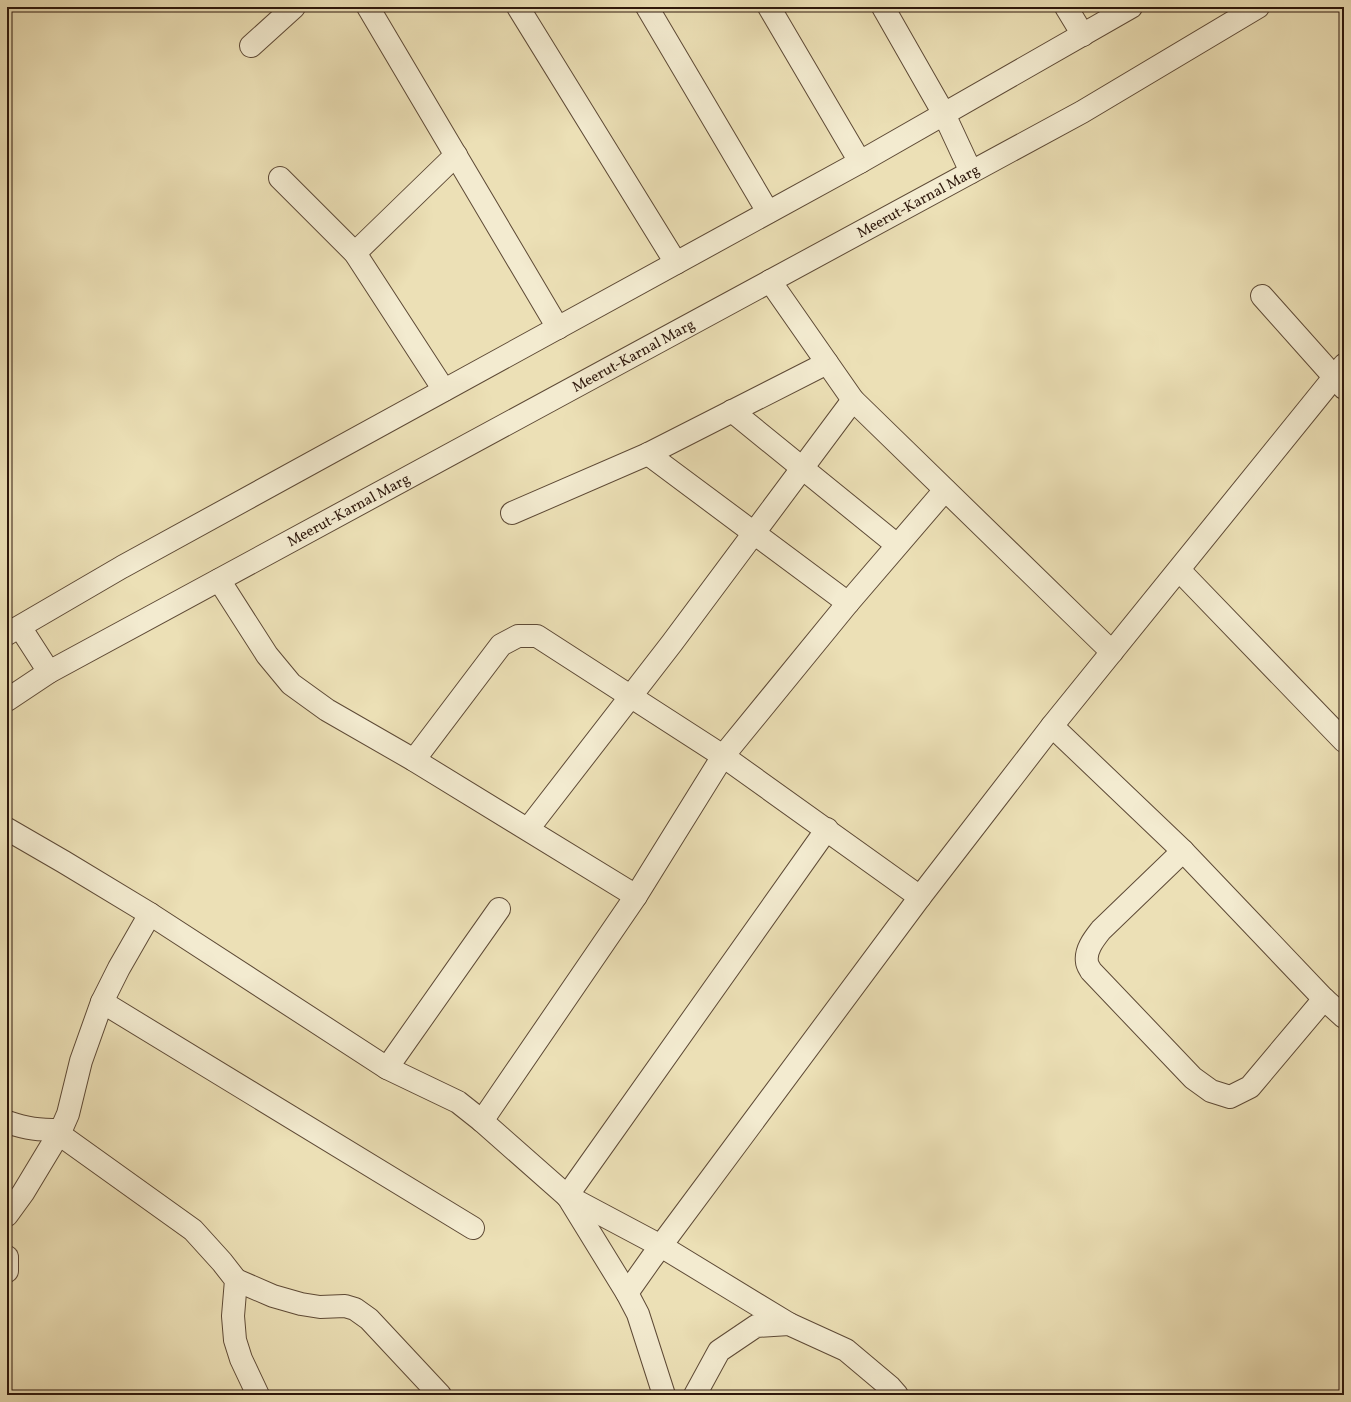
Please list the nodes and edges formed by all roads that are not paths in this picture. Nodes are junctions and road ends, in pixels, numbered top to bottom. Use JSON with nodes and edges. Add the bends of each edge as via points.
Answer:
{"nodes":[{"id":1,"x":294,"y":7,"type":"edge"},
{"id":2,"x":368,"y":7,"type":"edge"},
{"id":3,"x":518,"y":7,"type":"edge"},
{"id":4,"x":647,"y":7,"type":"edge"},
{"id":5,"x":769,"y":7,"type":"edge"},
{"id":6,"x":883,"y":7,"type":"edge"},
{"id":7,"x":1066,"y":7,"type":"edge"},
{"id":8,"x":1131,"y":7,"type":"edge"},
{"id":9,"x":1258,"y":7,"type":"edge"},
{"id":10,"x":1083,"y":35,"type":"junction"},
{"id":11,"x":251,"y":46,"type":"dead end"},
{"id":12,"x":944,"y":114,"type":"junction"},
{"id":13,"x":456,"y":155,"type":"junction"},
{"id":14,"x":860,"y":162,"type":"junction"},
{"id":15,"x":971,"y":172,"type":"junction"},
{"id":16,"x":280,"y":178,"type":"dead end"},
{"id":17,"x":768,"y":212,"type":"junction"},
{"id":18,"x":355,"y":253,"type":"junction"},
{"id":19,"x":676,"y":263,"type":"junction"},
{"id":20,"x":770,"y":281,"type":"junction"},
{"id":21,"x":1262,"y":296,"type":"dead end"},
{"id":22,"x":558,"y":328,"type":"junction"},
{"id":23,"x":827,"y":363,"type":"junction"},
{"id":24,"x":1341,"y":377,"type":"edge"},
{"id":25,"x":444,"y":390,"type":"junction"},
{"id":26,"x":854,"y":400,"type":"junction"},
{"id":27,"x":732,"y":411,"type":"junction"},
{"id":28,"x":648,"y":454,"type":"junction"},
{"id":29,"x":803,"y":468,"type":"junction"},
{"id":30,"x":945,"y":490,"type":"junction"},
{"id":31,"x":512,"y":513,"type":"dead end"},
{"id":32,"x":754,"y":533,"type":"junction"},
{"id":33,"x":898,"y":545,"type":"junction"},
{"id":34,"x":1179,"y":570,"type":"junction"},
{"id":35,"x":219,"y":580,"type":"junction"},
{"id":36,"x":848,"y":603,"type":"junction"},
{"id":37,"x":13,"y":630,"type":"edge"},
{"id":38,"x":1112,"y":652,"type":"junction"},
{"id":39,"x":49,"y":672,"type":"junction"},
{"id":40,"x":630,"y":696,"type":"junction"},
{"id":41,"x":7,"y":700,"type":"edge"},
{"id":42,"x":1052,"y":726,"type":"junction"},
{"id":43,"x":1344,"y":741,"type":"edge"},
{"id":44,"x":723,"y":756,"type":"junction"},
{"id":45,"x":414,"y":760,"type":"junction"},
{"id":46,"x":7,"y":829,"type":"edge"},
{"id":47,"x":528,"y":829,"type":"junction"},
{"id":48,"x":827,"y":829,"type":"junction"},
{"id":49,"x":1183,"y":851,"type":"junction"},
{"id":50,"x":636,"y":896,"type":"junction"},
{"id":51,"x":920,"y":897,"type":"junction"},
{"id":52,"x":499,"y":909,"type":"dead end"},
{"id":53,"x":150,"y":914,"type":"junction"},
{"id":54,"x":1324,"y":999,"type":"junction"},
{"id":55,"x":102,"y":1002,"type":"junction"},
{"id":56,"x":1344,"y":1017,"type":"edge"},
{"id":57,"x":387,"y":1068,"type":"junction"},
{"id":58,"x":482,"y":1121,"type":"junction"},
{"id":59,"x":7,"y":1122,"type":"edge"},
{"id":60,"x":60,"y":1132,"type":"junction"},
{"id":61,"x":567,"y":1196,"type":"junction"},
{"id":62,"x":7,"y":1215,"type":"edge"},
{"id":63,"x":473,"y":1228,"type":"dead end"},
{"id":64,"x":661,"y":1246,"type":"junction"},
{"id":65,"x":7,"y":1257,"type":"edge"},
{"id":66,"x":7,"y":1271,"type":"edge"},
{"id":67,"x":236,"y":1280,"type":"junction"},
{"id":68,"x":627,"y":1293,"type":"junction"},
{"id":69,"x":789,"y":1324,"type":"junction"},
{"id":70,"x":258,"y":1395,"type":"edge"},
{"id":71,"x":440,"y":1395,"type":"edge"},
{"id":72,"x":664,"y":1395,"type":"edge"},
{"id":73,"x":695,"y":1395,"type":"edge"},
{"id":74,"x":897,"y":1395,"type":"edge"}],
"edges":[{"from":1,"to":11,"type":"street"},
{"from":2,"to":13,"type":"street"},
{"from":3,"to":19,"type":"street"},
{"from":4,"to":17,"type":"street"},
{"from":5,"to":14,"type":"street"},
{"from":6,"to":12,"type":"street"},
{"from":7,"to":10,"type":"street"},
{"from":8,"to":10,"type":"street"},
{"from":9,"to":15,"type":"street","name":"Meerut-Karnal Marg","via":[[1082,112]]},
{"from":10,"to":12,"type":"street"},
{"from":12,"to":14,"type":"street"},
{"from":12,"to":15,"type":"street"},
{"from":13,"to":18,"type":"street"},
{"from":13,"to":22,"type":"street"},
{"from":14,"to":17,"type":"street"},
{"from":15,"to":20,"type":"street","name":"Meerut-Karnal Marg"},
{"from":16,"to":18,"type":"street"},
{"from":17,"to":19,"type":"street"},
{"from":18,"to":25,"type":"street"},
{"from":19,"to":22,"type":"street"},
{"from":20,"to":23,"type":"street"},
{"from":20,"to":35,"type":"street","name":"Meerut-Karnal Marg"},
{"from":21,"to":24,"type":"street"},
{"from":22,"to":25,"type":"street"},
{"from":23,"to":26,"type":"street"},
{"from":23,"to":27,"type":"street"},
{"from":24,"to":34,"type":"street"},
{"from":25,"to":37,"type":"street","via":[[122,567]]},
{"from":26,"to":29,"type":"street"},
{"from":26,"to":30,"type":"street"},
{"from":27,"to":28,"type":"street"},
{"from":27,"to":29,"type":"street"},
{"from":28,"to":31,"type":"street"},
{"from":28,"to":32,"type":"street"},
{"from":29,"to":32,"type":"street"},
{"from":29,"to":33,"type":"street"},
{"from":30,"to":33,"type":"street"},
{"from":30,"to":38,"type":"street"},
{"from":32,"to":36,"type":"street"},
{"from":32,"to":40,"type":"street"},
{"from":33,"to":36,"type":"street"},
{"from":34,"to":38,"type":"street"},
{"from":34,"to":43,"type":"street"},
{"from":35,"to":39,"type":"street","name":"Meerut-Karnal Marg"},
{"from":35,"to":45,"type":"street","via":[[267,655],[291,684],[327,710]]},
{"from":36,"to":44,"type":"street"},
{"from":37,"to":39,"type":"street"},
{"from":38,"to":42,"type":"street"},
{"from":39,"to":41,"type":"street","name":"Meerut-Karnal Marg"},
{"from":40,"to":44,"type":"street"},
{"from":40,"to":45,"type":"street","via":[[538,636],[518,636],[501,645]]},
{"from":40,"to":47,"type":"street"},
{"from":42,"to":49,"type":"street"},
{"from":42,"to":51,"type":"street"},
{"from":44,"to":48,"type":"street"},
{"from":44,"to":50,"type":"street"},
{"from":45,"to":47,"type":"street"},
{"from":46,"to":53,"type":"street"},
{"from":47,"to":50,"type":"street"},
{"from":48,"to":51,"type":"street"},
{"from":48,"to":61,"type":"street"},
{"from":49,"to":54,"type":"street"},
{"from":49,"to":54,"type":"street","via":[[1092,941],[1087,962],[1091,971],[1193,1078],[1211,1091],[1230,1097],[1250,1087]]},
{"from":50,"to":58,"type":"street"},
{"from":51,"to":64,"type":"street"},
{"from":52,"to":57,"type":"street"},
{"from":53,"to":55,"type":"street"},
{"from":53,"to":57,"type":"street"},
{"from":54,"to":56,"type":"street"},
{"from":55,"to":60,"type":"street","via":[[81,1060],[68,1114]]},
{"from":55,"to":63,"type":"street"},
{"from":57,"to":58,"type":"street","via":[[458,1102]]},
{"from":58,"to":61,"type":"street"},
{"from":59,"to":60,"type":"street","via":[[28,1129]]},
{"from":60,"to":62,"type":"street"},
{"from":60,"to":67,"type":"street","via":[[193,1230]]},
{"from":61,"to":64,"type":"street"},
{"from":61,"to":68,"type":"street"},
{"from":64,"to":68,"type":"street"},
{"from":64,"to":69,"type":"street"},
{"from":65,"to":66,"type":"street"},
{"from":67,"to":70,"type":"street","via":[[233,1316],[235,1340]]},
{"from":67,"to":71,"type":"street","via":[[273,1296],[301,1304],[320,1307],[345,1306],[354,1309],[369,1319]]},
{"from":68,"to":72,"type":"street","via":[[638,1314]]},
{"from":69,"to":73,"type":"street","via":[[756,1326],[719,1351]]},
{"from":69,"to":74,"type":"street","via":[[846,1350]]}]}
